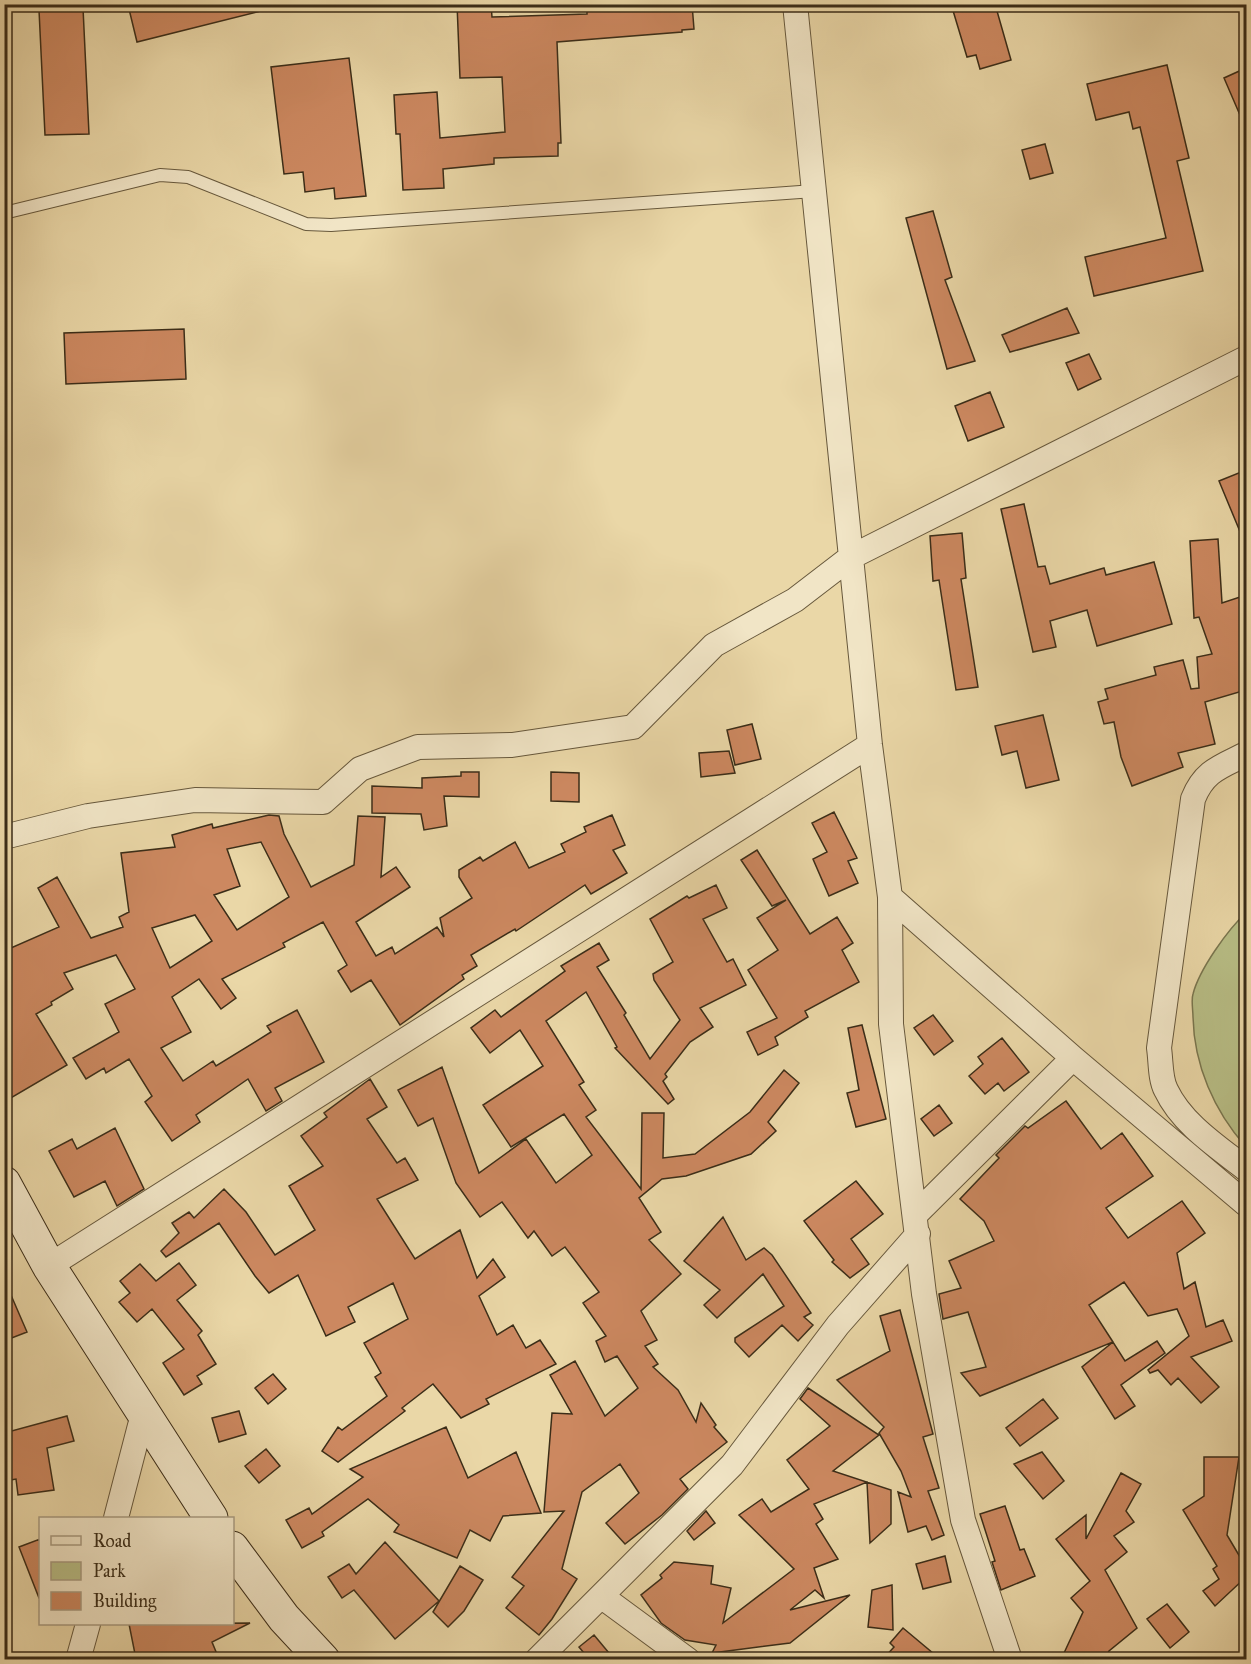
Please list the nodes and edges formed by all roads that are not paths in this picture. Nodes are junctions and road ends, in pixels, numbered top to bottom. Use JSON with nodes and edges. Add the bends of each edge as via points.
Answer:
{"nodes":[{"id":1,"x":795,"y":4,"type":"edge"},
{"id":2,"x":813,"y":191,"type":"junction"},
{"id":3,"x":4,"y":213,"type":"edge"},
{"id":4,"x":1246,"y":358,"type":"edge"},
{"id":5,"x":851,"y":557,"type":"junction"},
{"id":6,"x":870,"y":745,"type":"junction"},
{"id":7,"x":1246,"y":754,"type":"edge"},
{"id":8,"x":4,"y":837,"type":"edge"},
{"id":9,"x":890,"y":897,"type":"junction"},
{"id":10,"x":1073,"y":1058,"type":"junction"},
{"id":11,"x":1246,"y":1169,"type":"edge"},
{"id":12,"x":4,"y":1183,"type":"edge"},
{"id":13,"x":1246,"y":1204,"type":"edge"},
{"id":14,"x":917,"y":1224,"type":"junction"},
{"id":15,"x":49,"y":1266,"type":"junction"},
{"id":16,"x":143,"y":1414,"type":"junction"},
{"id":17,"x":116,"y":1517,"type":"edge"},
{"id":18,"x":210,"y":1517,"type":"edge"},
{"id":19,"x":234,"y":1551,"type":"edge"},
{"id":20,"x":601,"y":1596,"type":"junction"},
{"id":21,"x":87,"y":1625,"type":"edge"},
{"id":22,"x":78,"y":1659,"type":"edge"},
{"id":23,"x":323,"y":1659,"type":"edge"},
{"id":24,"x":537,"y":1659,"type":"edge"},
{"id":25,"x":688,"y":1659,"type":"edge"},
{"id":26,"x":1010,"y":1659,"type":"edge"}],
"edges":[{"from":1,"to":2,"type":"street"},
{"from":2,"to":3,"type":"lane","via":[[331,225],[306,224],[188,177],[160,175]]},
{"from":2,"to":5,"type":"street"},
{"from":4,"to":5,"type":"street"},
{"from":5,"to":6,"type":"street"},
{"from":5,"to":8,"type":"street","via":[[795,600],[714,645],[633,727],[512,745],[418,747],[360,769],[323,802],[195,800],[88,816]]},
{"from":6,"to":9,"type":"street"},
{"from":6,"to":15,"type":"street"},
{"from":7,"to":11,"type":"street","via":[[1214,769],[1199,782],[1193,800],[1160,1048],[1165,1089],[1196,1129]]},
{"from":9,"to":10,"type":"street"},
{"from":9,"to":14,"type":"street","via":[[891,1024]]},
{"from":10,"to":13,"type":"street"},
{"from":10,"to":14,"type":"street"},
{"from":12,"to":15,"type":"street"},
{"from":14,"to":20,"type":"street","via":[[732,1465]]},
{"from":14,"to":26,"type":"street","via":[[924,1294],[963,1520]]},
{"from":15,"to":16,"type":"street"},
{"from":16,"to":17,"type":"street"},
{"from":16,"to":18,"type":"street"},
{"from":19,"to":23,"type":"street","via":[[284,1618]]},
{"from":20,"to":24,"type":"street"},
{"from":20,"to":25,"type":"street"},
{"from":21,"to":22,"type":"street"}]}
